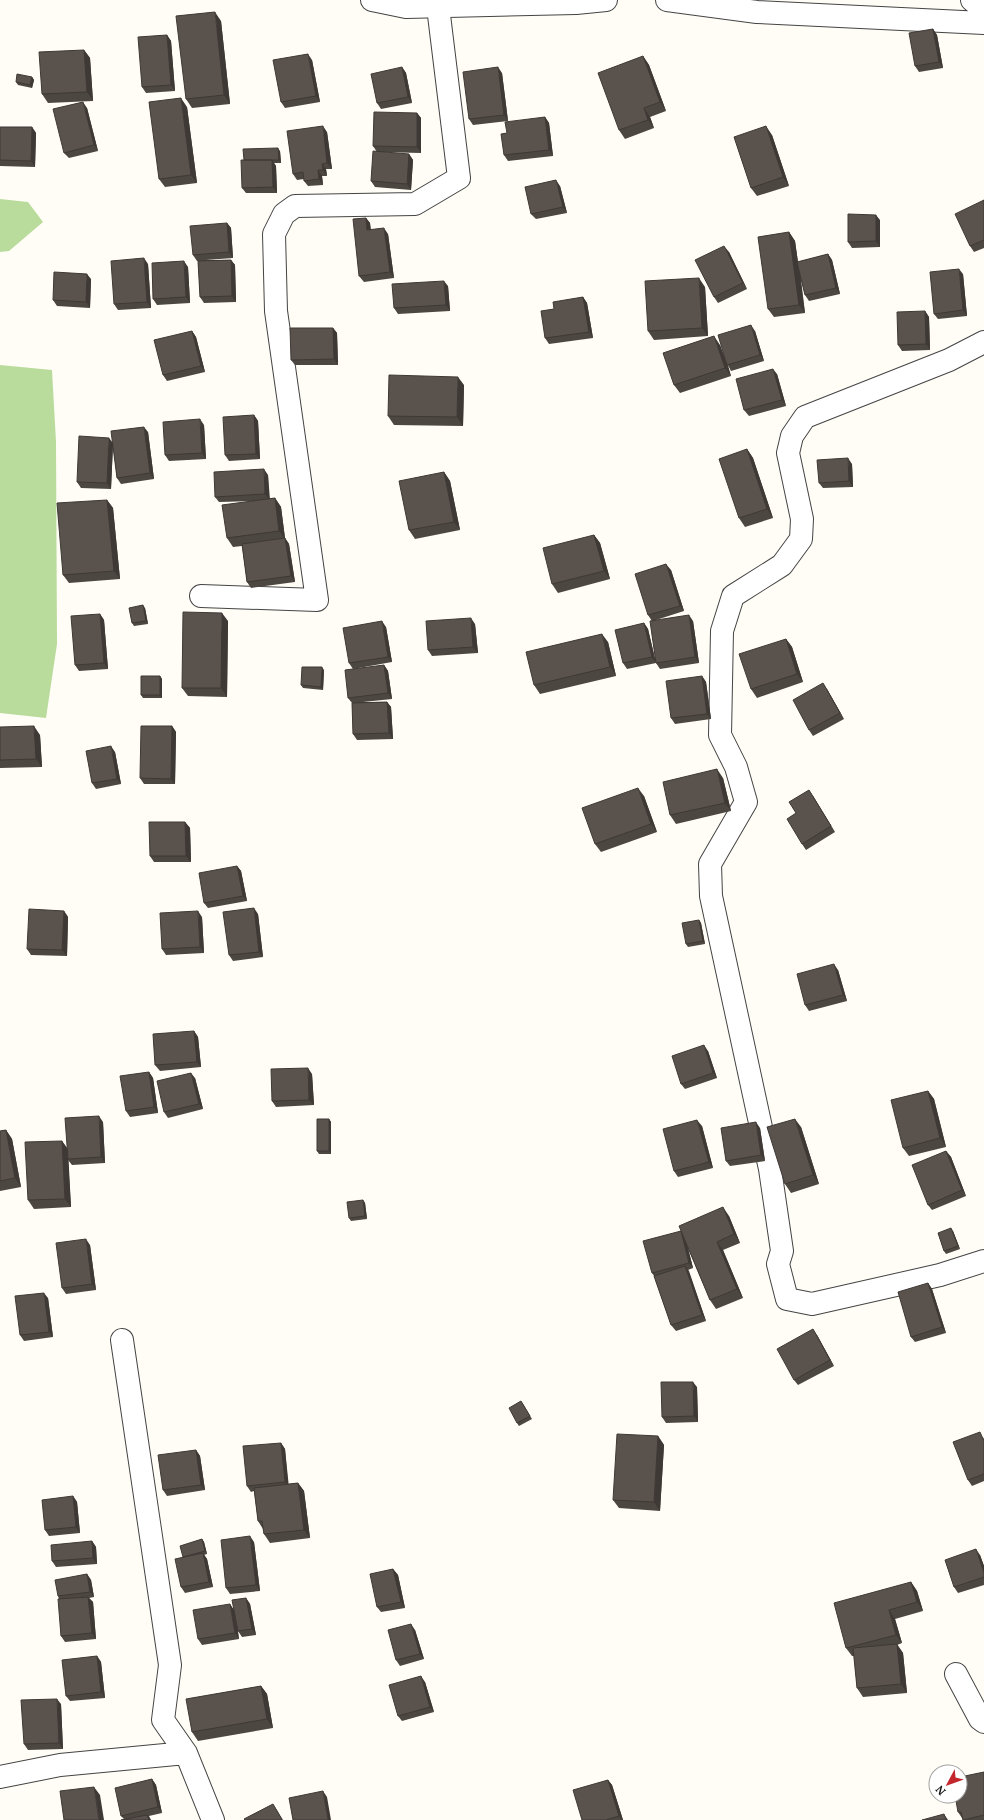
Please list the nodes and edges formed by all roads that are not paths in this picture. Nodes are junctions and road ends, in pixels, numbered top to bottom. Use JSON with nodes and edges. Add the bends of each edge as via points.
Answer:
{"nodes":[{"id":1,"x":372,"y":0,"type":"edge"},
{"id":2,"x":606,"y":0,"type":"edge"},
{"id":3,"x":667,"y":0,"type":"edge"},
{"id":4,"x":972,"y":0,"type":"edge"},
{"id":5,"x":576,"y":1,"type":"edge"},
{"id":6,"x":406,"y":4,"type":"edge"},
{"id":7,"x":438,"y":6,"type":"junction"},
{"id":8,"x":984,"y":10,"type":"edge"},
{"id":9,"x":984,"y":23,"type":"edge"},
{"id":10,"x":984,"y":342,"type":"edge"},
{"id":11,"x":201,"y":596,"type":"dead end"},
{"id":12,"x":984,"y":1261,"type":"edge"},
{"id":13,"x":122,"y":1340,"type":"dead end"},
{"id":14,"x":956,"y":1674,"type":"dead end"},
{"id":15,"x":984,"y":1722,"type":"edge"},
{"id":16,"x":186,"y":1753,"type":"junction"},
{"id":17,"x":0,"y":1777,"type":"edge"},
{"id":18,"x":214,"y":1819,"type":"edge"}],
"edges":[{"from":1,"to":6,"type":"street"},
{"from":2,"to":5,"type":"street"},
{"from":3,"to":9,"type":"street","via":[[757,12]]},
{"from":4,"to":8,"type":"street"},
{"from":5,"to":7,"type":"street"},
{"from":6,"to":7,"type":"street"},
{"from":7,"to":11,"type":"street","via":[[459,178],[415,204],[295,206],[284,214],[274,234],[276,312],[317,600]]},
{"from":10,"to":12,"type":"street","via":[[949,360],[805,417],[792,436],[788,453],[802,520],[801,539],[782,565],[733,596],[722,631],[720,735],[736,767],[746,802],[710,864],[711,896],[770,1169],[782,1251],[778,1264],[786,1299],[812,1304],[933,1277]]},
{"from":13,"to":16,"type":"street","via":[[170,1665],[163,1720]]},
{"from":14,"to":15,"type":"street"},
{"from":16,"to":17,"type":"street","via":[[60,1765]]},
{"from":16,"to":18,"type":"street"}]}
